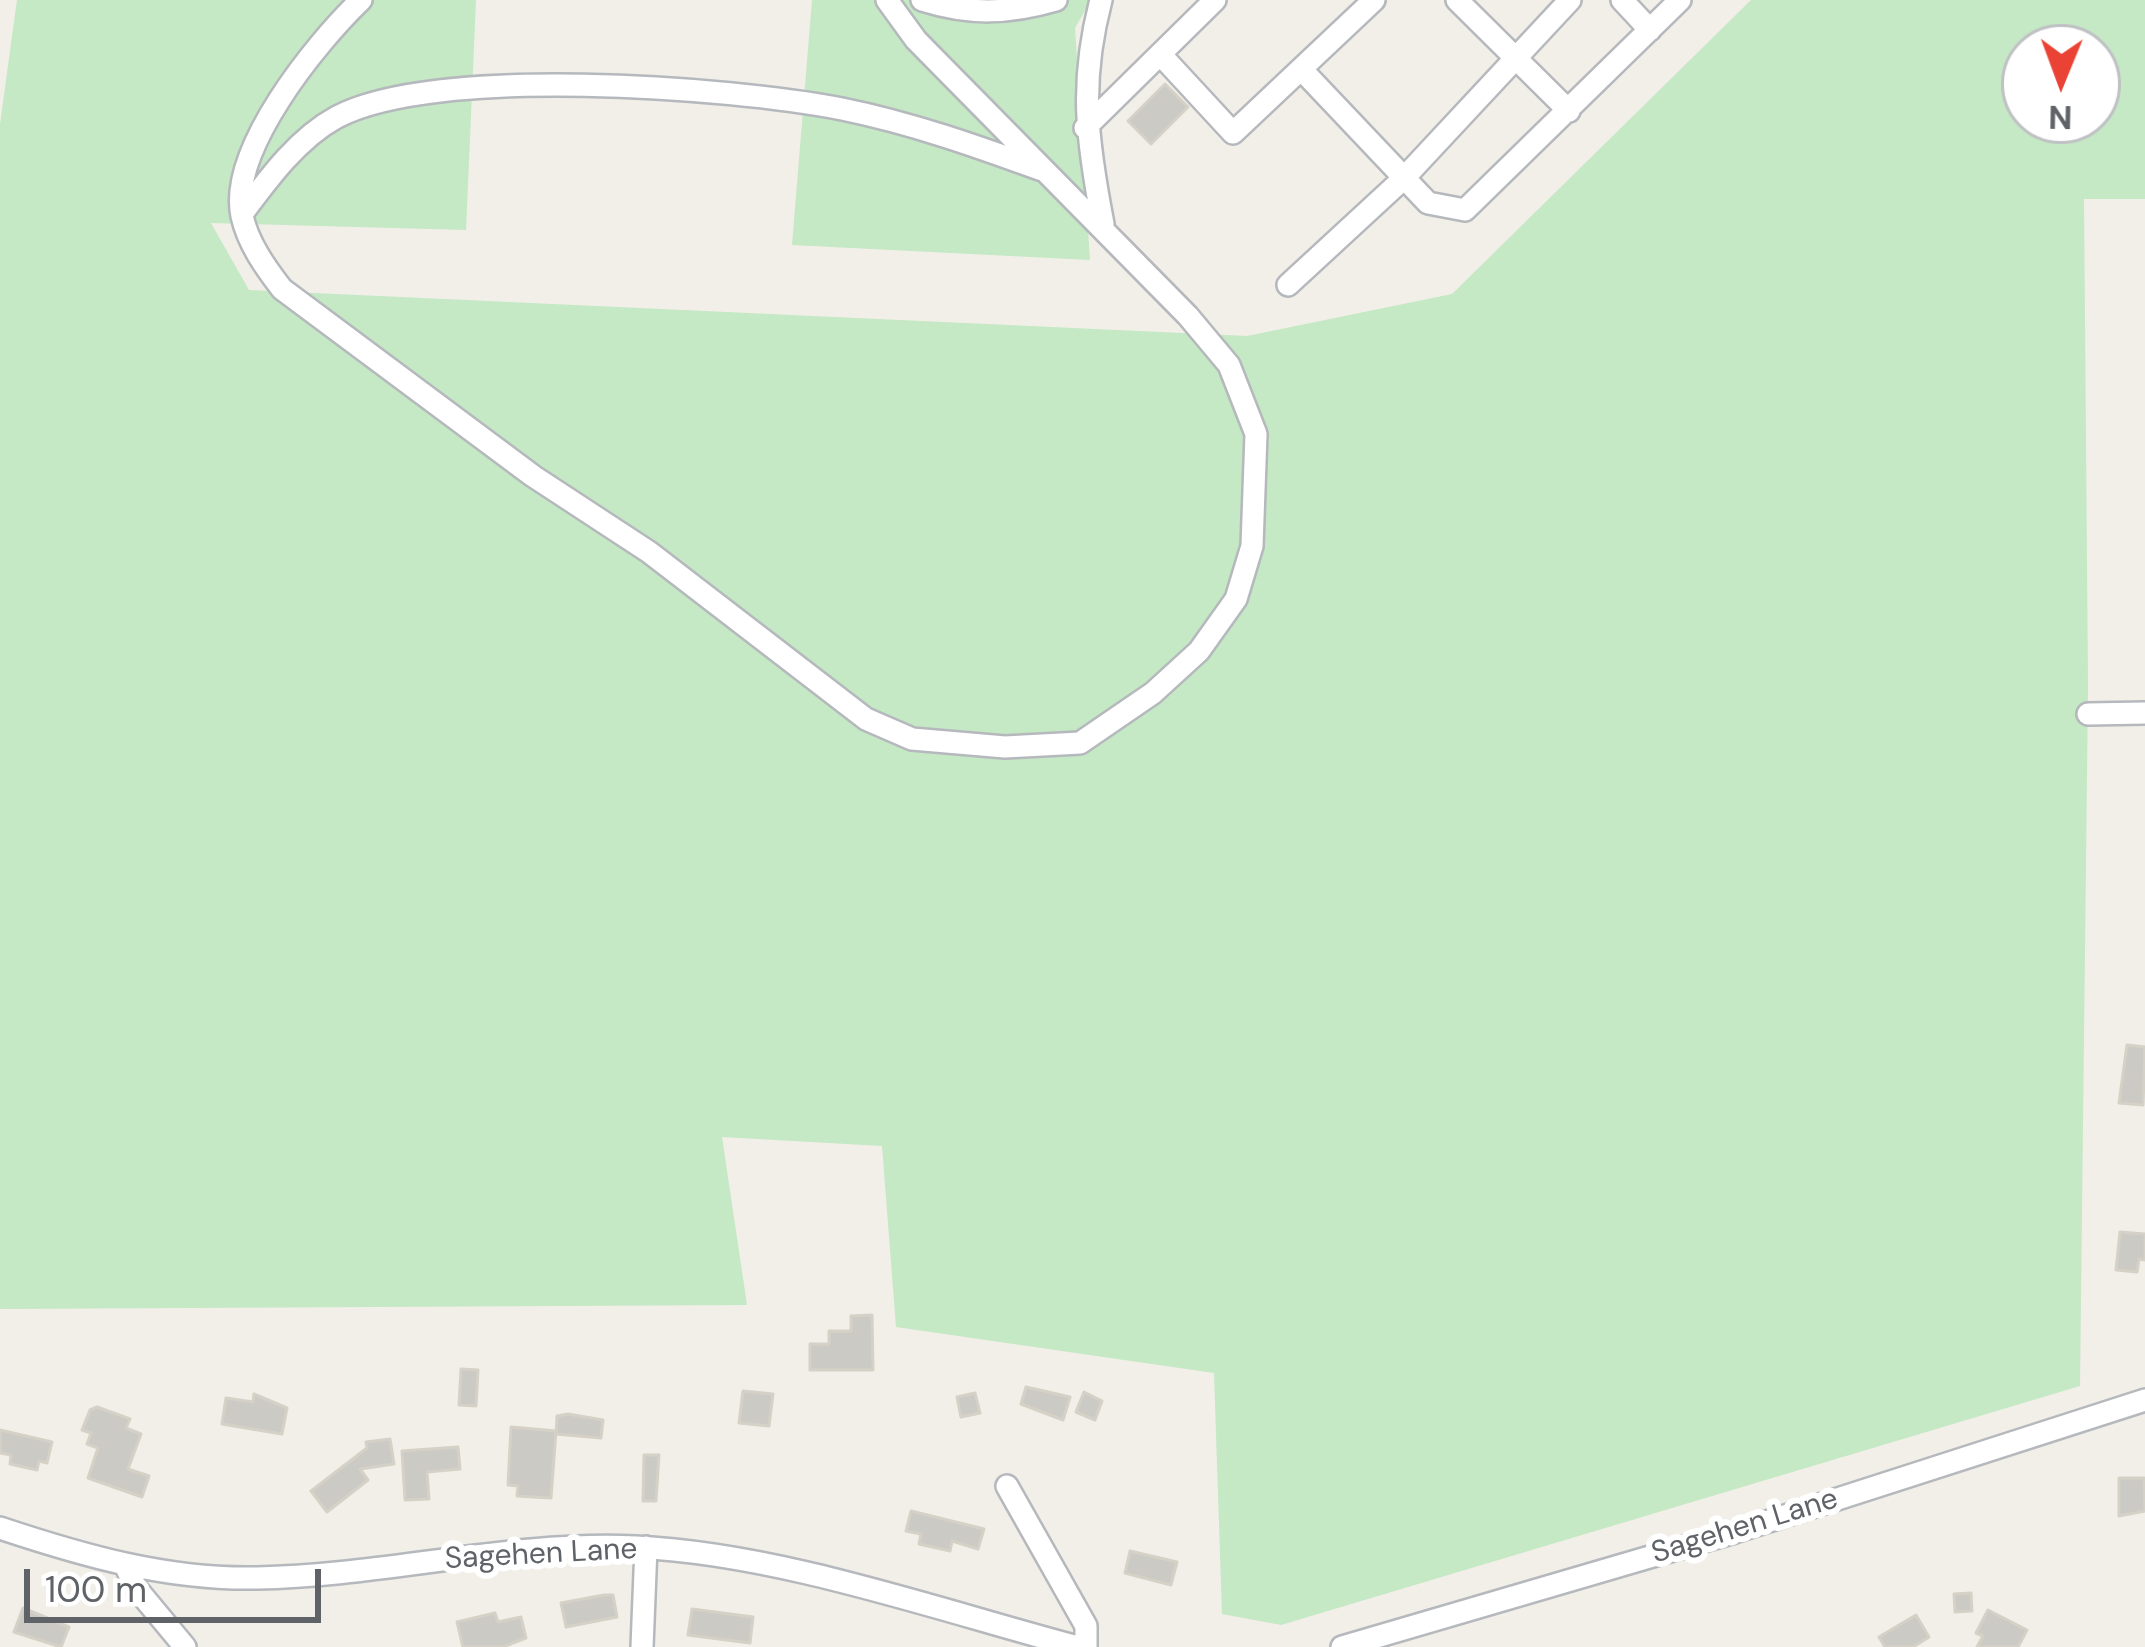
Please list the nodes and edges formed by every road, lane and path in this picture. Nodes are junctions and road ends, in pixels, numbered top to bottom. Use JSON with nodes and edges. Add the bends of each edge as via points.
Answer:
{"nodes":[{"id":1,"x":361,"y":0,"type":"edge"},
{"id":2,"x":887,"y":0,"type":"edge"},
{"id":3,"x":922,"y":0,"type":"edge"},
{"id":4,"x":1056,"y":0,"type":"edge"},
{"id":5,"x":1101,"y":0,"type":"edge"},
{"id":6,"x":1215,"y":0,"type":"edge"},
{"id":7,"x":1374,"y":0,"type":"edge"},
{"id":8,"x":1457,"y":0,"type":"edge"},
{"id":9,"x":1570,"y":0,"type":"edge"},
{"id":10,"x":1622,"y":0,"type":"edge"},
{"id":11,"x":1680,"y":0,"type":"edge"},
{"id":12,"x":1650,"y":30,"type":"junction"},
{"id":13,"x":1160,"y":54,"type":"junction"},
{"id":14,"x":1516,"y":58,"type":"junction"},
{"id":15,"x":1301,"y":69,"type":"junction"},
{"id":16,"x":1569,"y":111,"type":"junction"},
{"id":17,"x":1085,"y":128,"type":"junction"},
{"id":18,"x":1054,"y":175,"type":"junction"},
{"id":19,"x":1405,"y":178,"type":"junction"},
{"id":20,"x":242,"y":214,"type":"junction"},
{"id":21,"x":1103,"y":224,"type":"junction"},
{"id":22,"x":1288,"y":285,"type":"dead end"},
{"id":23,"x":2145,"y":713,"type":"edge"},
{"id":24,"x":2088,"y":714,"type":"dead end"},
{"id":25,"x":2145,"y":1400,"type":"edge"},
{"id":26,"x":1007,"y":1486,"type":"dead end"},
{"id":27,"x":0,"y":1528,"type":"edge"},
{"id":28,"x":646,"y":1547,"type":"junction"},
{"id":29,"x":125,"y":1565,"type":"junction"},
{"id":30,"x":185,"y":1647,"type":"edge"},
{"id":31,"x":643,"y":1647,"type":"edge"},
{"id":32,"x":1082,"y":1647,"type":"edge"},
{"id":33,"x":1342,"y":1647,"type":"edge"}],
"edges":[{"from":1,"to":20,"type":"street","via":[[262,129],[243,175]]},
{"from":2,"to":18,"type":"street","via":[[916,40]]},
{"from":3,"to":4,"type":"street","via":[[971,14]]},
{"from":5,"to":17,"type":"street","via":[[1086,55]]},
{"from":6,"to":13,"type":"street"},
{"from":7,"to":15,"type":"street"},
{"from":8,"to":14,"type":"street"},
{"from":9,"to":14,"type":"street"},
{"from":10,"to":12,"type":"street"},
{"from":11,"to":12,"type":"street"},
{"from":12,"to":16,"type":"street"},
{"from":13,"to":15,"type":"street","via":[[1233,133]]},
{"from":13,"to":17,"type":"street"},
{"from":14,"to":16,"type":"street"},
{"from":14,"to":19,"type":"street"},
{"from":15,"to":19,"type":"street"},
{"from":16,"to":19,"type":"street","via":[[1465,210],[1428,203]]},
{"from":17,"to":21,"type":"street"},
{"from":18,"to":20,"type":"street","via":[[941,133],[839,109],[518,85],[392,96],[334,118],[278,166]]},
{"from":18,"to":21,"type":"street"},
{"from":19,"to":22,"type":"street"},
{"from":20,"to":21,"type":"street","via":[[282,290],[866,718],[912,740],[1005,747],[1080,743],[1153,693],[1199,651],[1236,599],[1252,546],[1256,434],[1228,365]]},
{"from":23,"to":24,"type":"street"},
{"from":25,"to":33,"type":"street","name":"Sagehen Lane"},
{"from":26,"to":32,"type":"street","via":[[1086,1626]]},
{"from":27,"to":29,"type":"street","name":"Sagehen Lane"},
{"from":28,"to":29,"type":"street","name":"Sagehen Lane","via":[[520,1550],[273,1578]]},
{"from":28,"to":31,"type":"street"},
{"from":28,"to":32,"type":"street","name":"Sagehen Lane","via":[[777,1569]]},
{"from":29,"to":30,"type":"street"}]}
